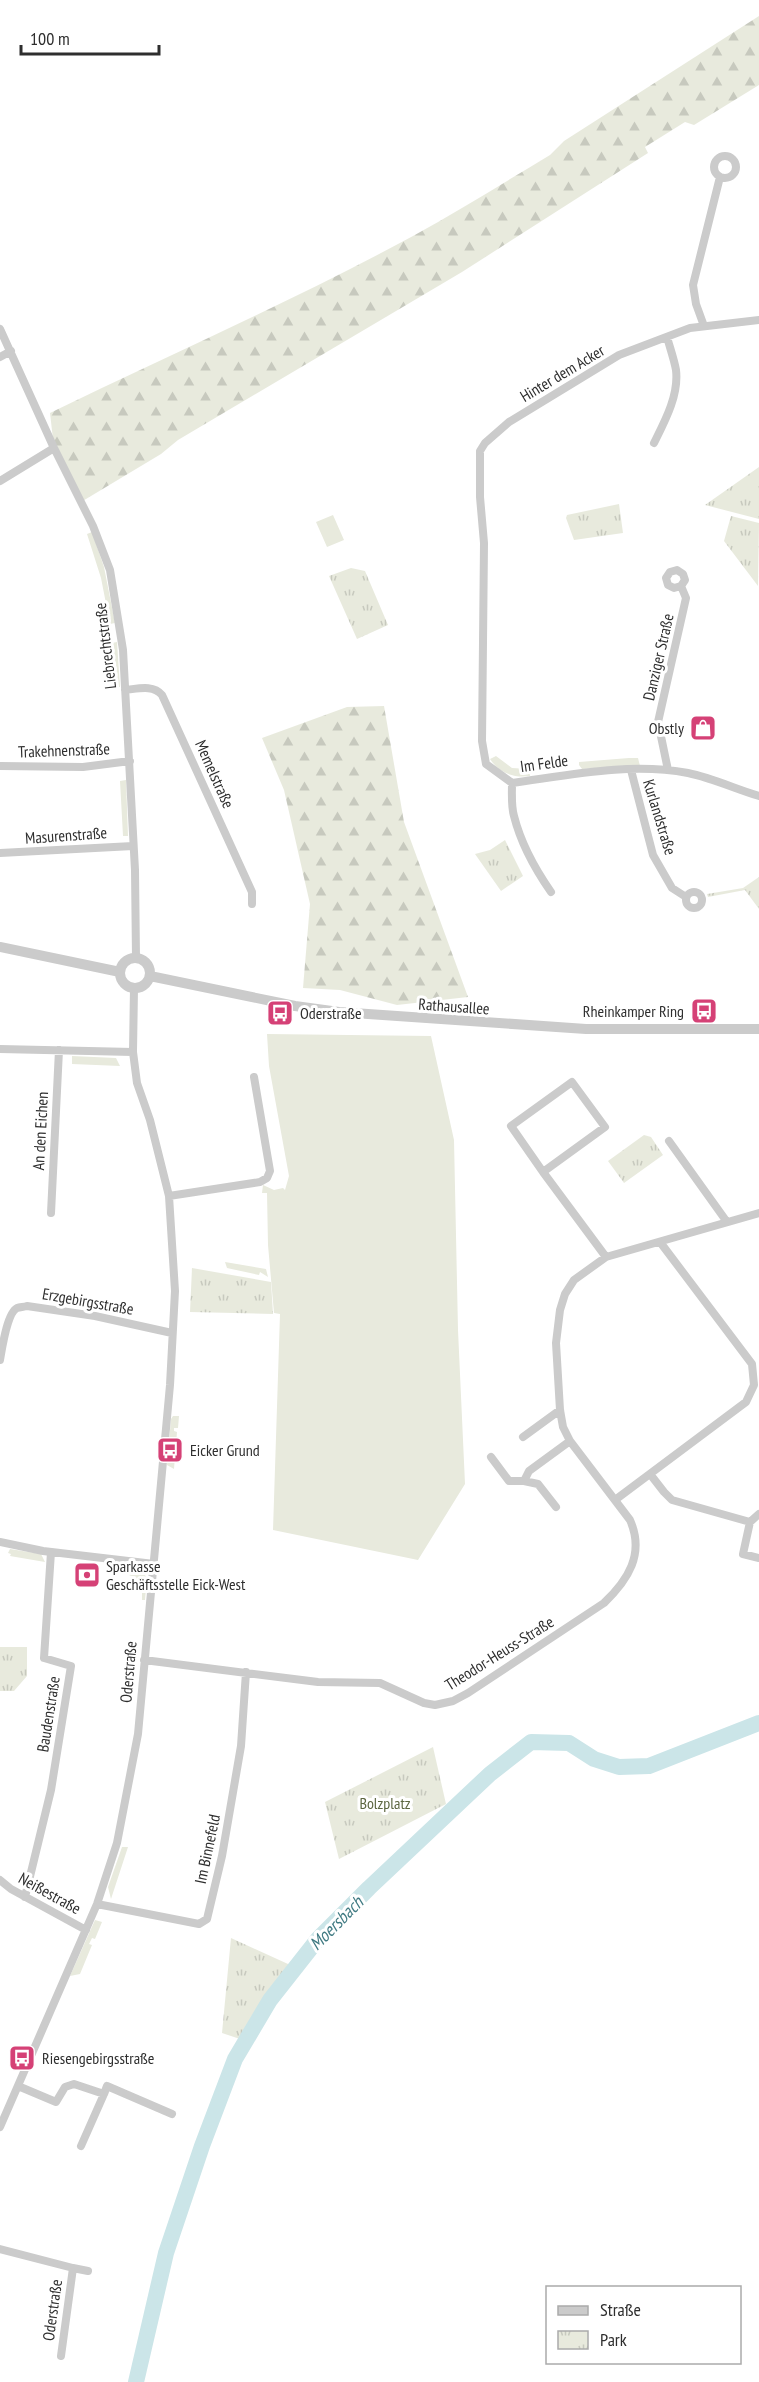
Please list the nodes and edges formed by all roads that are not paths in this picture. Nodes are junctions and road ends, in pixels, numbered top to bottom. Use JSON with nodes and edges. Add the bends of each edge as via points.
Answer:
{"nodes":[{"id":1,"x":720,"y":177,"type":"dead end"},
{"id":2,"x":759,"y":320,"type":"edge"},
{"id":3,"x":704,"y":326,"type":"junction"},
{"id":4,"x":0,"y":329,"type":"edge"},
{"id":5,"x":667,"y":337,"type":"junction"},
{"id":6,"x":11,"y":351,"type":"junction"},
{"id":7,"x":0,"y":357,"type":"edge"},
{"id":8,"x":654,"y":442,"type":"dead end"},
{"id":9,"x":54,"y":448,"type":"junction"},
{"id":10,"x":0,"y":481,"type":"edge"},
{"id":11,"x":484,"y":543,"type":"joint"},
{"id":12,"x":681,"y":586,"type":"dead end"},
{"id":13,"x":125,"y":690,"type":"junction"},
{"id":14,"x":130,"y":761,"type":"junction"},
{"id":15,"x":0,"y":766,"type":"edge"},
{"id":16,"x":631,"y":770,"type":"junction"},
{"id":17,"x":668,"y":770,"type":"junction"},
{"id":18,"x":512,"y":783,"type":"junction"},
{"id":19,"x":759,"y":796,"type":"edge"},
{"id":20,"x":133,"y":846,"type":"junction"},
{"id":21,"x":0,"y":853,"type":"edge"},
{"id":22,"x":551,"y":892,"type":"dead end"},
{"id":23,"x":686,"y":897,"type":"dead end"},
{"id":24,"x":252,"y":904,"type":"dead end"},
{"id":25,"x":0,"y":946,"type":"edge"},
{"id":26,"x":136,"y":958,"type":"junction"},
{"id":27,"x":120,"y":972,"type":"junction"},
{"id":28,"x":150,"y":976,"type":"junction"},
{"id":29,"x":134,"y":988,"type":"junction"},
{"id":30,"x":759,"y":1028,"type":"edge"},
{"id":31,"x":0,"y":1049,"type":"edge"},
{"id":32,"x":59,"y":1050,"type":"junction"},
{"id":33,"x":133,"y":1052,"type":"junction"},
{"id":34,"x":254,"y":1077,"type":"dead end"},
{"id":35,"x":669,"y":1141,"type":"dead end"},
{"id":36,"x":543,"y":1172,"type":"junction"},
{"id":37,"x":169,"y":1196,"type":"junction"},
{"id":38,"x":51,"y":1213,"type":"dead end"},
{"id":39,"x":759,"y":1213,"type":"edge"},
{"id":40,"x":727,"y":1222,"type":"junction"},
{"id":41,"x":660,"y":1242,"type":"junction"},
{"id":42,"x":606,"y":1257,"type":"junction"},
{"id":43,"x":172,"y":1333,"type":"junction"},
{"id":44,"x":0,"y":1360,"type":"edge"},
{"id":45,"x":560,"y":1410,"type":"junction"},
{"id":46,"x":523,"y":1437,"type":"dead end"},
{"id":47,"x":570,"y":1441,"type":"junction"},
{"id":48,"x":491,"y":1457,"type":"dead end"},
{"id":49,"x":650,"y":1474,"type":"junction"},
{"id":50,"x":525,"y":1481,"type":"junction"},
{"id":51,"x":615,"y":1500,"type":"junction"},
{"id":52,"x":556,"y":1507,"type":"dead end"},
{"id":53,"x":759,"y":1514,"type":"edge"},
{"id":54,"x":750,"y":1522,"type":"junction"},
{"id":55,"x":0,"y":1542,"type":"edge"},
{"id":56,"x":51,"y":1552,"type":"junction"},
{"id":57,"x":759,"y":1558,"type":"edge"},
{"id":58,"x":154,"y":1564,"type":"junction"},
{"id":59,"x":144,"y":1660,"type":"junction"},
{"id":60,"x":246,"y":1672,"type":"junction"},
{"id":61,"x":0,"y":1880,"type":"edge"},
{"id":62,"x":25,"y":1898,"type":"junction"},
{"id":63,"x":97,"y":1904,"type":"junction"},
{"id":64,"x":86,"y":1930,"type":"junction"},
{"id":65,"x":18,"y":2086,"type":"junction"},
{"id":66,"x":104,"y":2094,"type":"junction"},
{"id":67,"x":172,"y":2114,"type":"dead end"},
{"id":68,"x":0,"y":2127,"type":"edge"},
{"id":69,"x":81,"y":2146,"type":"dead end"},
{"id":70,"x":0,"y":2249,"type":"edge"},
{"id":71,"x":73,"y":2268,"type":"junction"},
{"id":72,"x":88,"y":2271,"type":"dead end"},
{"id":73,"x":61,"y":2356,"type":"dead end"}],
"edges":[{"from":1,"to":3,"type":"street","via":[[693,285]]},
{"from":2,"to":3,"type":"street","name":"Hinter dem Acker"},
{"from":3,"to":5,"type":"street","name":"Hinter dem Acker"},
{"from":4,"to":6,"type":"street","name":"Liebrechtstraße"},
{"from":5,"to":8,"type":"street","via":[[676,371],[674,394],[668,417]]},
{"from":5,"to":11,"type":"street","name":"Hinter dem Acker","via":[[620,355],[509,422],[485,443],[480,451]]},
{"from":6,"to":7,"type":"street"},
{"from":6,"to":9,"type":"street","name":"Liebrechtstraße"},
{"from":9,"to":10,"type":"street"},
{"from":9,"to":13,"type":"street","name":"Liebrechtstraße","via":[[110,570]]},
{"from":11,"to":18,"type":"street","name":"Im Felde","via":[[482,741],[486,764]]},
{"from":12,"to":17,"type":"street","name":"Danziger Straße","via":[[686,598],[684,612],[658,722]]},
{"from":13,"to":14,"type":"street","name":"Liebrechtstraße"},
{"from":13,"to":24,"type":"street","name":"Memelstraße","via":[[150,688],[162,695],[252,891]]},
{"from":14,"to":15,"type":"street","name":"Trakehnenstraße","via":[[82,767]]},
{"from":14,"to":20,"type":"street","name":"Liebrechtstraße"},
{"from":16,"to":17,"type":"street","name":"Im Felde"},
{"from":16,"to":18,"type":"street","name":"Im Felde"},
{"from":16,"to":23,"type":"street","name":"Kurlandstraße","via":[[653,855],[672,888]]},
{"from":17,"to":19,"type":"street","name":"Im Felde"},
{"from":18,"to":22,"type":"street","via":[[516,824],[537,872]]},
{"from":20,"to":21,"type":"street","name":"Masurenstraße"},
{"from":20,"to":26,"type":"street","name":"Liebrechtstraße"},
{"from":25,"to":27,"type":"street"},
{"from":26,"to":27,"type":"street","via":[[125,962]]},
{"from":26,"to":28,"type":"street","via":[[148,965]]},
{"from":27,"to":29,"type":"street","via":[[124,983]]},
{"from":28,"to":29,"type":"street","via":[[146,983]]},
{"from":28,"to":30,"type":"street","name":"Rathausallee","via":[[339,1012],[586,1029]]},
{"from":29,"to":33,"type":"street","name":"Oderstraße"},
{"from":31,"to":32,"type":"street"},
{"from":32,"to":33,"type":"street"},
{"from":32,"to":38,"type":"street","name":"An den Eichen"},
{"from":33,"to":37,"type":"street","name":"Oderstraße","via":[[137,1083]]},
{"from":34,"to":37,"type":"street","via":[[270,1171],[267,1178]]},
{"from":35,"to":40,"type":"street"},
{"from":36,"to":36,"type":"street","via":[[605,1127],[572,1082],[511,1126]]},
{"from":36,"to":42,"type":"street"},
{"from":37,"to":43,"type":"street","name":"Oderstraße","via":[[175,1291]]},
{"from":39,"to":40,"type":"street","name":"Theodor-Heuss-Straße"},
{"from":40,"to":41,"type":"street","name":"Theodor-Heuss-Straße"},
{"from":41,"to":42,"type":"street","name":"Theodor-Heuss-Straße"},
{"from":41,"to":49,"type":"street","via":[[752,1364],[754,1384],[746,1402]]},
{"from":42,"to":45,"type":"street","name":"Theodor-Heuss-Straße","via":[[574,1280],[560,1310],[556,1342]]},
{"from":43,"to":44,"type":"street","name":"Erzgebirgsstraße","via":[[27,1306],[12,1312]]},
{"from":43,"to":58,"type":"street","name":"Oderstraße"},
{"from":45,"to":46,"type":"street"},
{"from":45,"to":47,"type":"street","name":"Theodor-Heuss-Straße"},
{"from":47,"to":50,"type":"street","via":[[529,1471]]},
{"from":47,"to":51,"type":"street","name":"Theodor-Heuss-Straße"},
{"from":48,"to":50,"type":"street","via":[[509,1481]]},
{"from":49,"to":51,"type":"street"},
{"from":49,"to":54,"type":"street","via":[[672,1500]]},
{"from":50,"to":52,"type":"street","via":[[538,1484]]},
{"from":51,"to":60,"type":"street","name":"Theodor-Heuss-Straße","via":[[636,1534],[636,1552],[620,1588],[604,1604],[453,1701],[423,1703],[380,1683],[318,1682]]},
{"from":53,"to":54,"type":"street"},
{"from":54,"to":57,"type":"street","via":[[743,1554]]},
{"from":55,"to":56,"type":"street"},
{"from":56,"to":58,"type":"street"},
{"from":56,"to":62,"type":"street","name":"Baudenstraße","via":[[44,1658],[70,1666],[51,1790]]},
{"from":58,"to":59,"type":"street","name":"Oderstraße"},
{"from":59,"to":60,"type":"street","name":"Theodor-Heuss-Straße"},
{"from":59,"to":63,"type":"street","name":"Oderstraße","via":[[138,1734],[128,1789],[117,1843]]},
{"from":60,"to":63,"type":"street","name":"Im Binnefeld","via":[[241,1746],[207,1918],[199,1924]]},
{"from":61,"to":62,"type":"street","name":"Neißestraße"},
{"from":62,"to":64,"type":"street","name":"Neißestraße"},
{"from":63,"to":64,"type":"street","name":"Oderstraße"},
{"from":64,"to":65,"type":"street","name":"Oderstraße"},
{"from":65,"to":66,"type":"street","via":[[56,2103],[65,2087],[74,2084]]},
{"from":65,"to":68,"type":"street","name":"Oderstraße"},
{"from":66,"to":67,"type":"street","via":[[107,2086]]},
{"from":66,"to":69,"type":"street"},
{"from":70,"to":71,"type":"street","name":"Oderstraße"},
{"from":71,"to":72,"type":"street","name":"Oderstraße"},
{"from":71,"to":73,"type":"street","name":"Oderstraße"}]}
